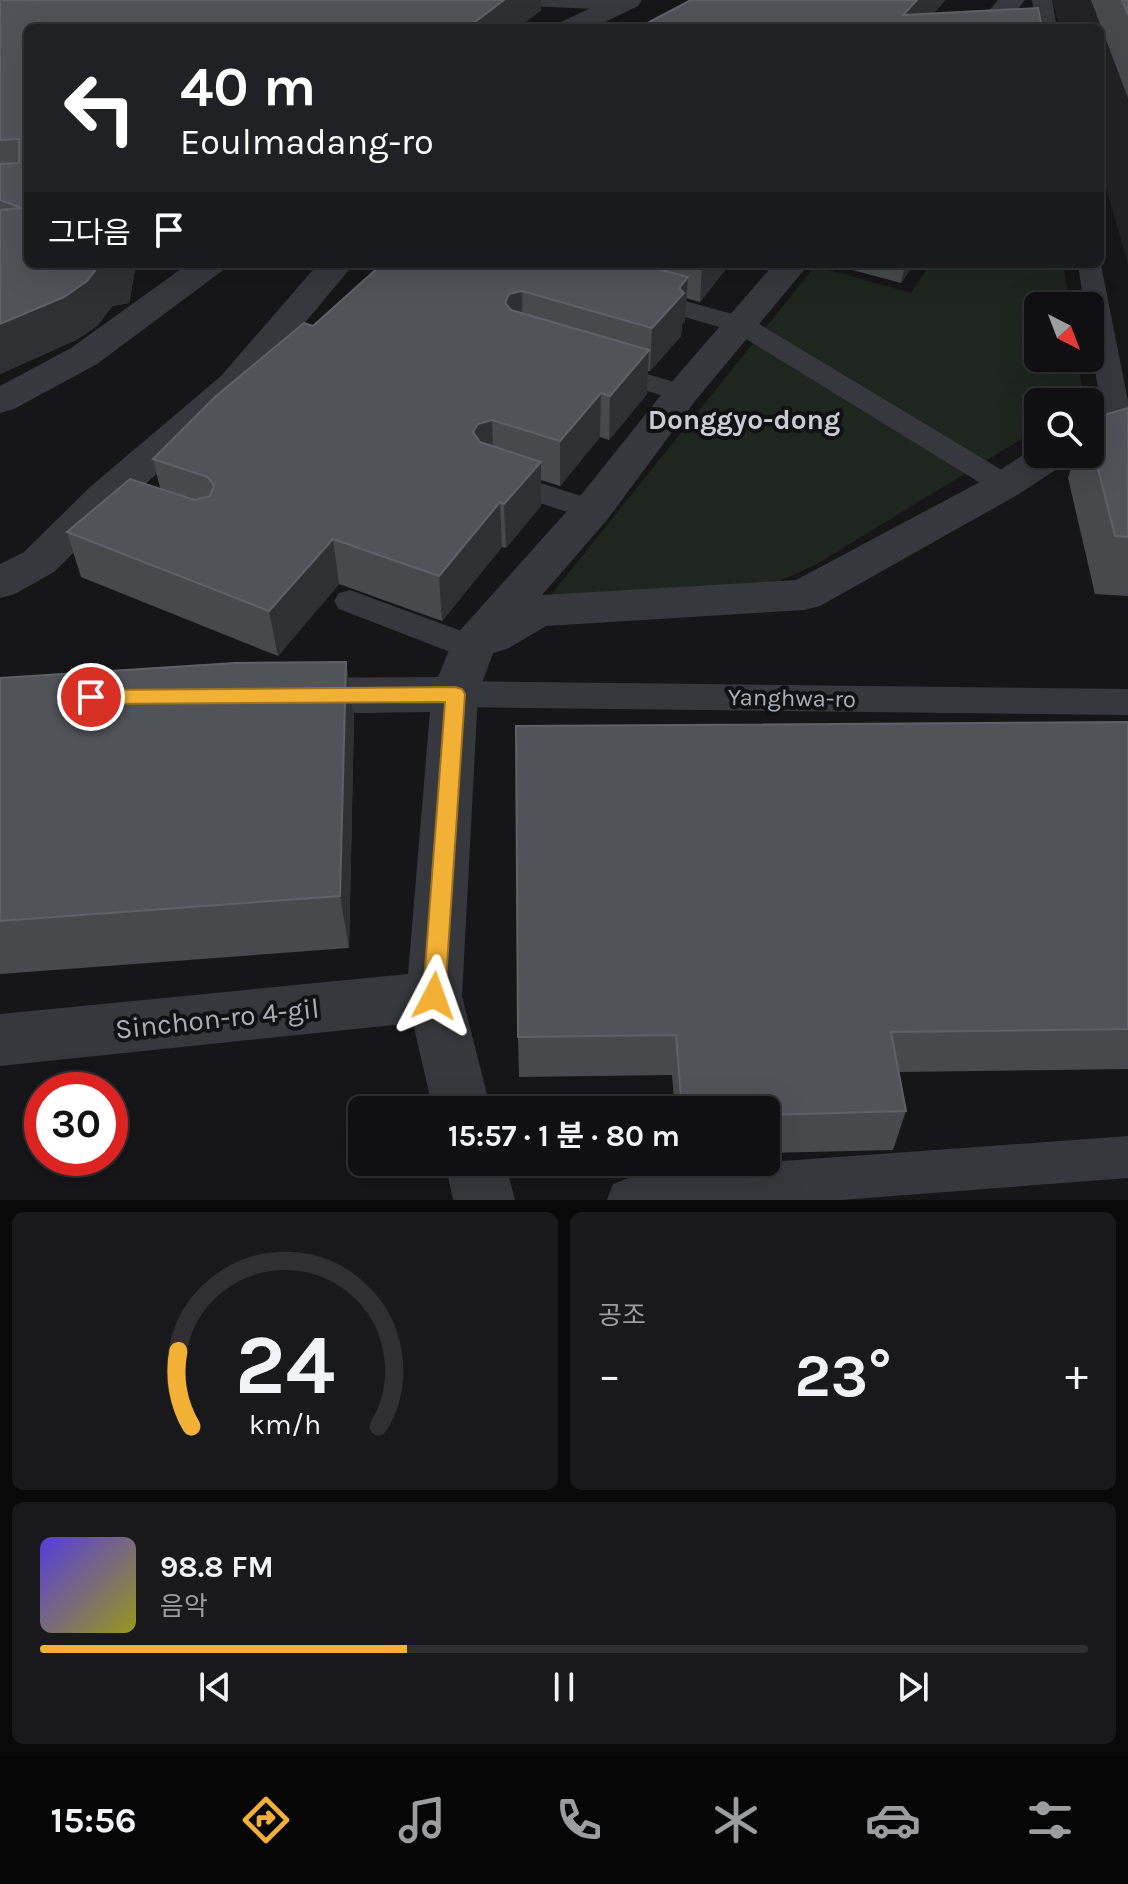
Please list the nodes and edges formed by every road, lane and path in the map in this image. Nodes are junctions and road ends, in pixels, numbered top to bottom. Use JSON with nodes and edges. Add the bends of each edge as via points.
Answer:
{"nodes":[{"id":1,"x":528,"y":0,"type":"edge"},
{"id":2,"x":658,"y":0,"type":"edge"},
{"id":3,"x":1012,"y":0,"type":"edge"},
{"id":4,"x":1042,"y":0,"type":"edge"},
{"id":5,"x":622,"y":11,"type":"edge"},
{"id":6,"x":583,"y":24,"type":"edge"},
{"id":7,"x":991,"y":24,"type":"edge"},
{"id":8,"x":1046,"y":24,"type":"edge"},
{"id":9,"x":186,"y":268,"type":"edge"},
{"id":10,"x":205,"y":268,"type":"edge"},
{"id":11,"x":316,"y":268,"type":"edge"},
{"id":12,"x":334,"y":268,"type":"edge"},
{"id":13,"x":789,"y":268,"type":"edge"},
{"id":14,"x":1091,"y":268,"type":"edge"},
{"id":15,"x":624,"y":292,"type":"edge"},
{"id":16,"x":742,"y":325,"type":"junction"},
{"id":17,"x":580,"y":363,"type":"edge"},
{"id":18,"x":682,"y":393,"type":"junction"},
{"id":19,"x":0,"y":398,"type":"edge"},
{"id":20,"x":1111,"y":417,"type":"edge"},
{"id":21,"x":1031,"y":468,"type":"edge"},
{"id":22,"x":493,"y":477,"type":"edge"},
{"id":23,"x":1005,"y":485,"type":"junction"},
{"id":24,"x":592,"y":510,"type":"junction"},
{"id":25,"x":0,"y":556,"type":"edge"},
{"id":26,"x":0,"y":583,"type":"edge"},
{"id":27,"x":350,"y":601,"type":"dead end"},
{"id":28,"x":471,"y":648,"type":"junction"},
{"id":29,"x":455,"y":694,"type":"junction"},
{"id":30,"x":251,"y":696,"type":"edge"},
{"id":31,"x":1128,"y":702,"type":"edge"},
{"id":32,"x":434,"y":996,"type":"junction"},
{"id":33,"x":0,"y":1040,"type":"edge"},
{"id":34,"x":459,"y":1096,"type":"edge"},
{"id":35,"x":1128,"y":1157,"type":"edge"},
{"id":36,"x":478,"y":1176,"type":"edge"},
{"id":37,"x":484,"y":1200,"type":"edge"},
{"id":38,"x":629,"y":1200,"type":"edge"}],
"edges":[{"from":1,"to":5,"type":"lane"},
{"from":2,"to":5,"type":"street"},
{"from":3,"to":7,"type":"street"},
{"from":4,"to":8,"type":"lane"},
{"from":5,"to":6,"type":"street"},
{"from":9,"to":19,"type":"street","via":[[76,353]]},
{"from":10,"to":19,"type":"street","via":[[84,356]]},
{"from":11,"to":25,"type":"street","via":[[190,405]]},
{"from":12,"to":26,"type":"street","via":[[234,384],[120,502],[39,562]]},
{"from":13,"to":16,"type":"street"},
{"from":14,"to":20,"type":"lane"},
{"from":15,"to":16,"type":"lane"},
{"from":16,"to":18,"type":"street"},
{"from":16,"to":23,"type":"lane"},
{"from":17,"to":18,"type":"lane"},
{"from":18,"to":24,"type":"street"},
{"from":21,"to":23,"type":"street"},
{"from":22,"to":24,"type":"lane"},
{"from":23,"to":28,"type":"street","via":[[804,595],[538,611]]},
{"from":24,"to":28,"type":"street"},
{"from":27,"to":28,"type":"lane"},
{"from":28,"to":29,"type":"street"},
{"from":29,"to":30,"type":"street"},
{"from":29,"to":31,"type":"lane","name":"Yanghwa-ro"},
{"from":29,"to":32,"type":"street"},
{"from":32,"to":33,"type":"street","name":"Sinchon-ro 4-gil"},
{"from":32,"to":34,"type":"street"},
{"from":35,"to":38,"type":"lane","via":[[701,1189]]},
{"from":36,"to":37,"type":"street"}]}
